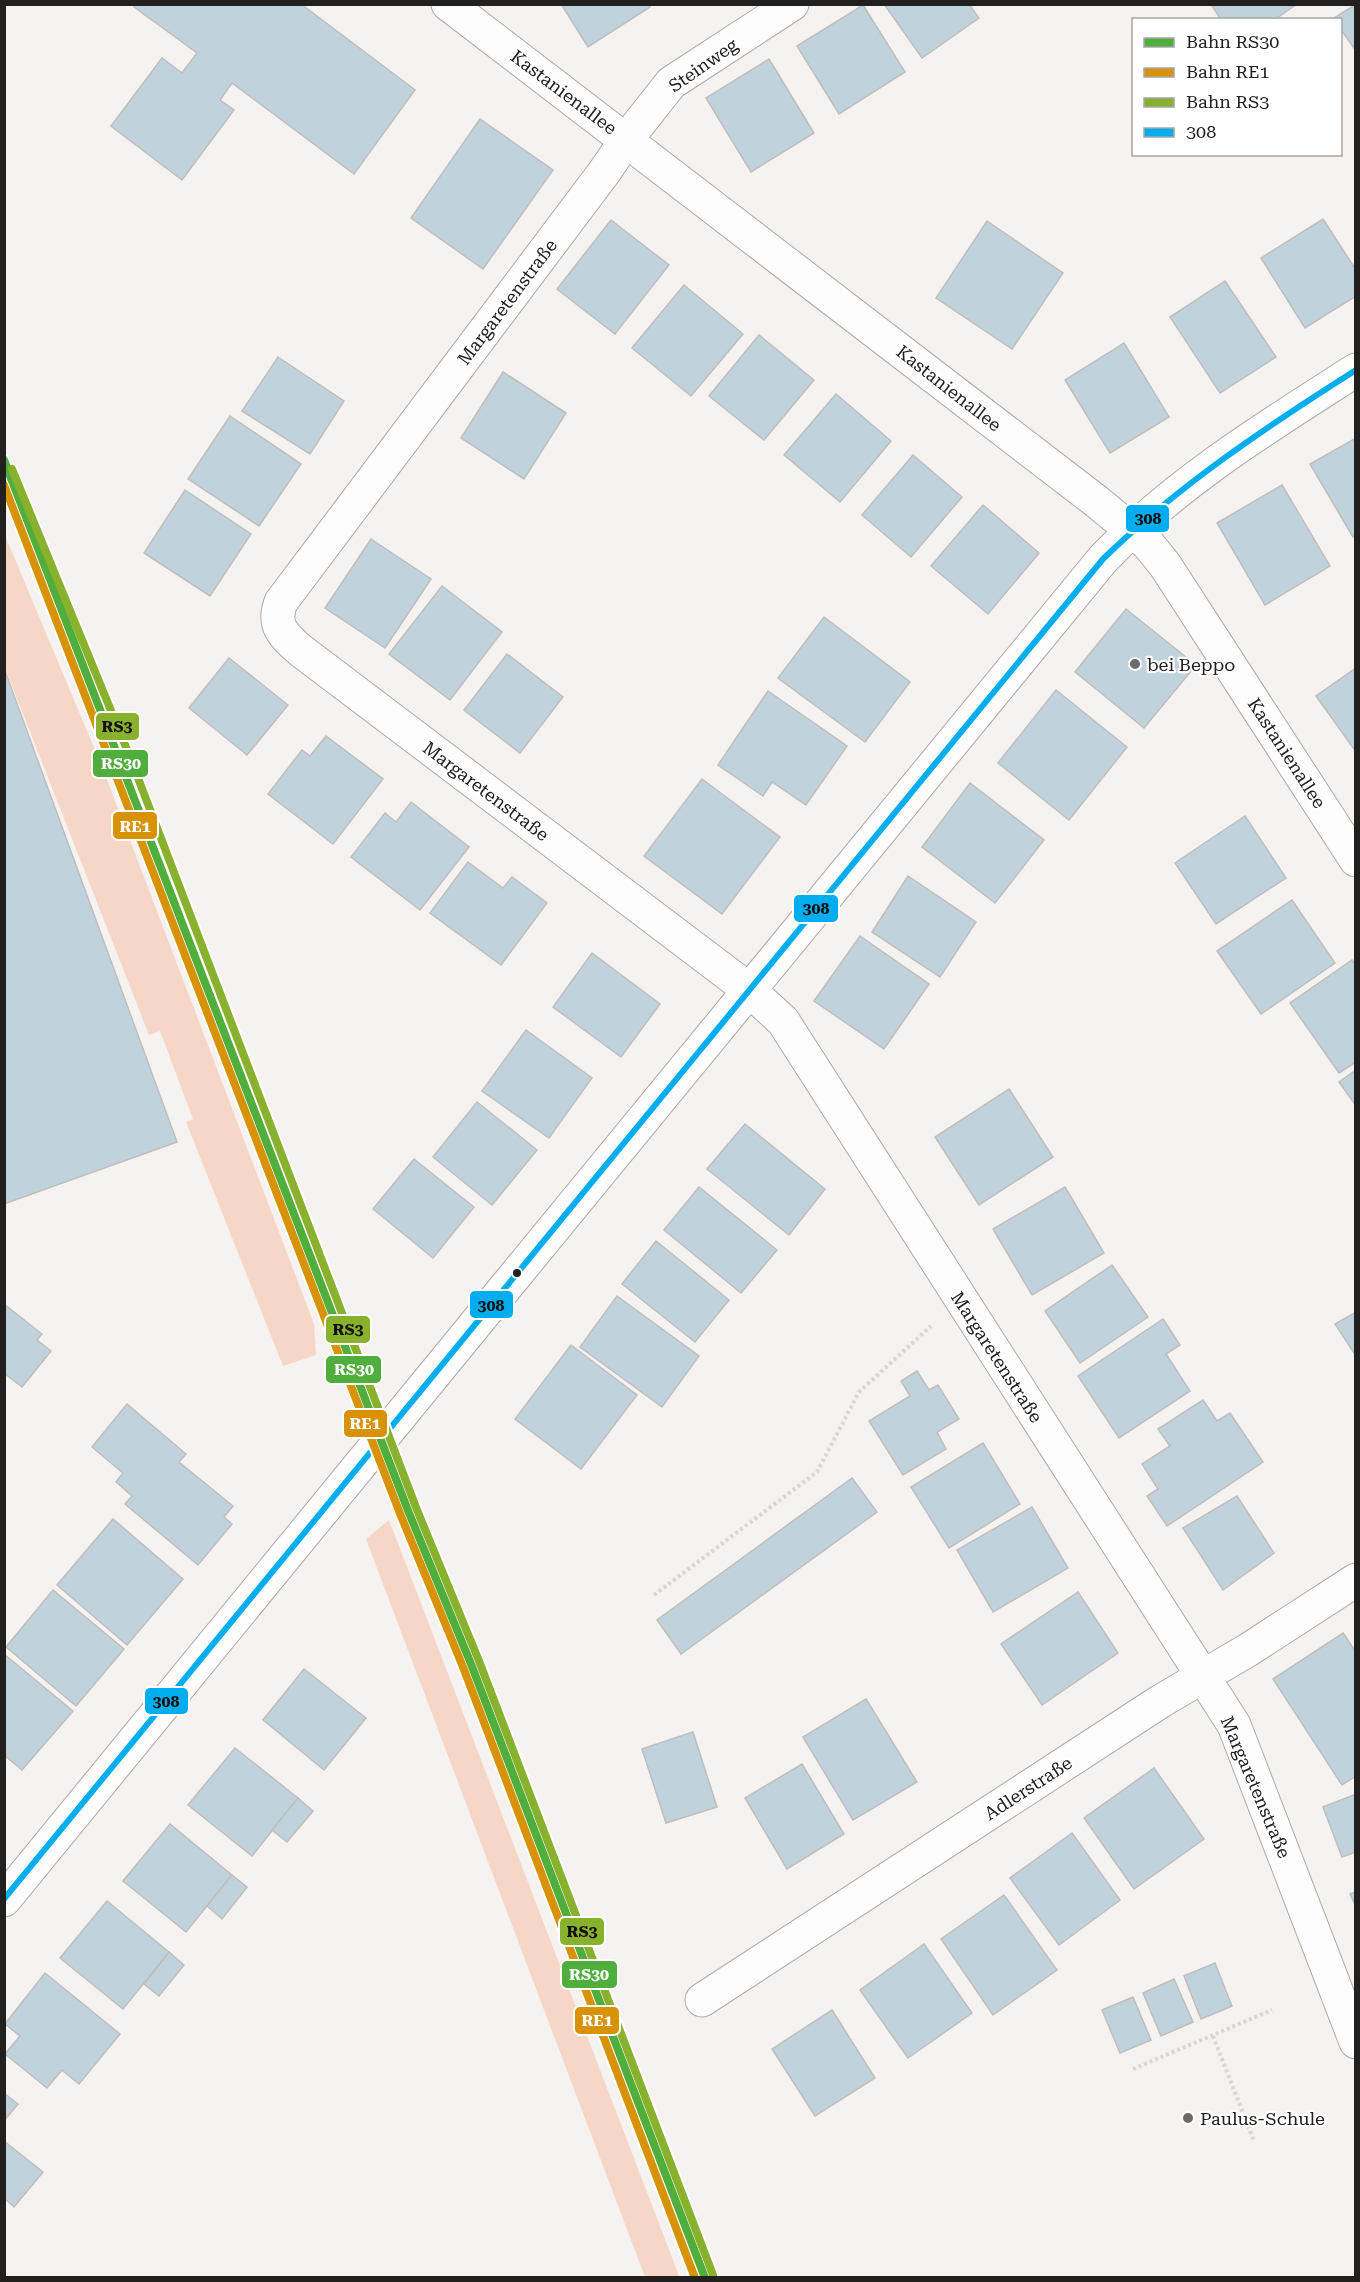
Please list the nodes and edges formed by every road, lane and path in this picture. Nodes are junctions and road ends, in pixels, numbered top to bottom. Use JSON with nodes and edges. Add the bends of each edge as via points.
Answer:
{"nodes":[{"id":1,"x":448,"y":4,"type":"edge"},
{"id":2,"x":792,"y":4,"type":"edge"},
{"id":3,"x":626,"y":140,"type":"junction"},
{"id":4,"x":1356,"y":370,"type":"edge"},
{"id":5,"x":1132,"y":530,"type":"junction"},
{"id":6,"x":1356,"y":860,"type":"edge"},
{"id":7,"x":748,"y":989,"type":"junction"},
{"id":8,"x":959,"y":1299,"type":"junction"},
{"id":9,"x":1356,"y":1580,"type":"edge"},
{"id":10,"x":654,"y":1595,"type":"dead end"},
{"id":11,"x":1202,"y":1677,"type":"junction"},
{"id":12,"x":4,"y":1900,"type":"edge"},
{"id":13,"x":702,"y":2000,"type":"dead end"},
{"id":14,"x":1272,"y":2010,"type":"dead end"},
{"id":15,"x":1213,"y":2036,"type":"junction"},
{"id":16,"x":1356,"y":2042,"type":"edge"},
{"id":17,"x":1133,"y":2069,"type":"dead end"},
{"id":18,"x":1254,"y":2141,"type":"dead end"}],
"edges":[{"from":1,"to":3,"type":"street","name":"Kastanienallee"},
{"from":2,"to":3,"type":"street","name":"Steinweg","via":[[671,83]]},
{"from":3,"to":5,"type":"street","name":"Kastanienallee"},
{"from":3,"to":7,"type":"street","name":"Margaretenstraße","via":[[281,602],[277,614],[279,627],[300,650]]},
{"from":4,"to":5,"type":"street","via":[[1214,464]]},
{"from":5,"to":6,"type":"street","name":"Kastanienallee","via":[[1165,564]]},
{"from":5,"to":7,"type":"street","via":[[1103,559]]},
{"from":7,"to":8,"type":"street","name":"Margaretenstraße","via":[[783,1021]]},
{"from":7,"to":12,"type":"street"},
{"from":8,"to":10,"type":"path","via":[[859,1392],[817,1472]]},
{"from":8,"to":11,"type":"street","name":"Margaretenstraße"},
{"from":9,"to":11,"type":"street","name":"Adlerstraße"},
{"from":11,"to":13,"type":"street","name":"Adlerstraße"},
{"from":11,"to":16,"type":"street","name":"Margaretenstraße","via":[[1234,1725]]},
{"from":14,"to":15,"type":"path"},
{"from":15,"to":17,"type":"path"},
{"from":15,"to":18,"type":"path"}]}
